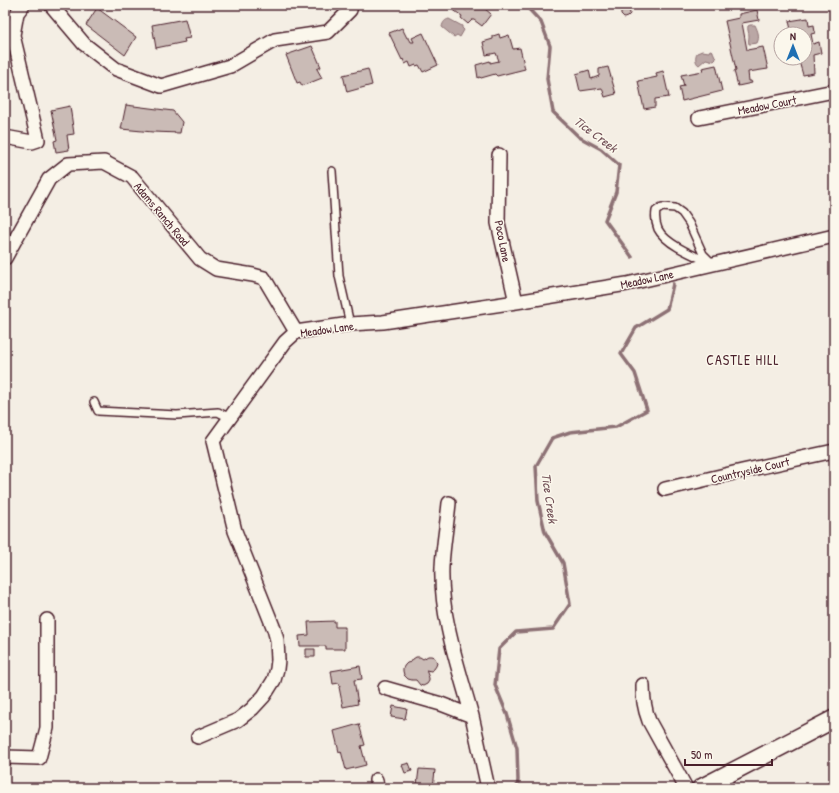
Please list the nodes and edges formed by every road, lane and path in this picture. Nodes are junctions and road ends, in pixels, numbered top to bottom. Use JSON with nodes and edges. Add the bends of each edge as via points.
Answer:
{"nodes":[{"id":1,"x":23,"y":5,"type":"edge"},
{"id":2,"x":51,"y":5,"type":"edge"},
{"id":3,"x":351,"y":5,"type":"edge"},
{"id":4,"x":834,"y":91,"type":"edge"},
{"id":5,"x":699,"y":118,"type":"dead end"},
{"id":6,"x":5,"y":137,"type":"edge"},
{"id":7,"x":499,"y":155,"type":"dead end"},
{"id":8,"x":332,"y":171,"type":"dead end"},
{"id":9,"x":834,"y":236,"type":"edge"},
{"id":10,"x":5,"y":258,"type":"edge"},
{"id":11,"x":713,"y":264,"type":"junction"},
{"id":12,"x":516,"y":302,"type":"junction"},
{"id":13,"x":350,"y":324,"type":"junction"},
{"id":14,"x":296,"y":332,"type":"junction"},
{"id":15,"x":94,"y":402,"type":"dead end"},
{"id":16,"x":230,"y":418,"type":"junction"},
{"id":17,"x":834,"y":451,"type":"edge"},
{"id":18,"x":665,"y":489,"type":"dead end"},
{"id":19,"x":449,"y":503,"type":"dead end"},
{"id":20,"x":47,"y":620,"type":"dead end"},
{"id":21,"x":643,"y":685,"type":"dead end"},
{"id":22,"x":385,"y":688,"type":"dead end"},
{"id":23,"x":472,"y":716,"type":"junction"},
{"id":24,"x":834,"y":719,"type":"edge"},
{"id":25,"x":198,"y":737,"type":"dead end"},
{"id":26,"x":5,"y":757,"type":"edge"},
{"id":27,"x":722,"y":783,"type":"edge"},
{"id":28,"x":488,"y":788,"type":"edge"},
{"id":29,"x":686,"y":788,"type":"edge"},
{"id":30,"x":701,"y":788,"type":"edge"}],
"edges":[{"from":1,"to":6,"type":"street","via":[[17,13],[13,35],[38,140],[32,142]]},
{"from":2,"to":3,"type":"street","via":[[84,44],[116,68],[161,86],[230,66],[274,40],[328,32],[350,10]]},
{"from":4,"to":5,"type":"street","name":"Meadow Court"},
{"from":7,"to":12,"type":"street","name":"Poco Lane","via":[[498,223]]},
{"from":8,"to":13,"type":"lane","via":[[339,276]]},
{"from":9,"to":11,"type":"street","name":"Meadow Lane"},
{"from":10,"to":14,"type":"street","name":"Adams Ranch Road","via":[[49,179],[68,164],[104,162],[132,177],[200,259],[216,269],[264,278]]},
{"from":11,"to":11,"type":"lane","via":[[689,254],[665,239],[658,229],[656,211],[669,207],[682,213],[703,254]]},
{"from":11,"to":12,"type":"street","name":"Meadow Lane","via":[[627,284]]},
{"from":12,"to":13,"type":"street","name":"Meadow Lane","via":[[383,322]]},
{"from":13,"to":14,"type":"street","name":"Meadow Lane"},
{"from":14,"to":16,"type":"street","name":"Meadow Lane","via":[[285,342]]},
{"from":15,"to":16,"type":"lane","via":[[98,411],[177,416],[218,412]]},
{"from":16,"to":25,"type":"street","name":"Meadow Lane","via":[[213,440],[235,531],[274,629],[278,660],[274,680],[252,709],[238,720]]},
{"from":17,"to":18,"type":"street","name":"Countryside Court"},
{"from":19,"to":23,"type":"street","via":[[442,567],[445,611]]},
{"from":20,"to":26,"type":"street","via":[[47,728],[39,758]]},
{"from":21,"to":29,"type":"street","via":[[645,710]]},
{"from":22,"to":23,"type":"street"},
{"from":23,"to":28,"type":"street"},
{"from":24,"to":27,"type":"street"},
{"from":27,"to":30,"type":"street"}]}
